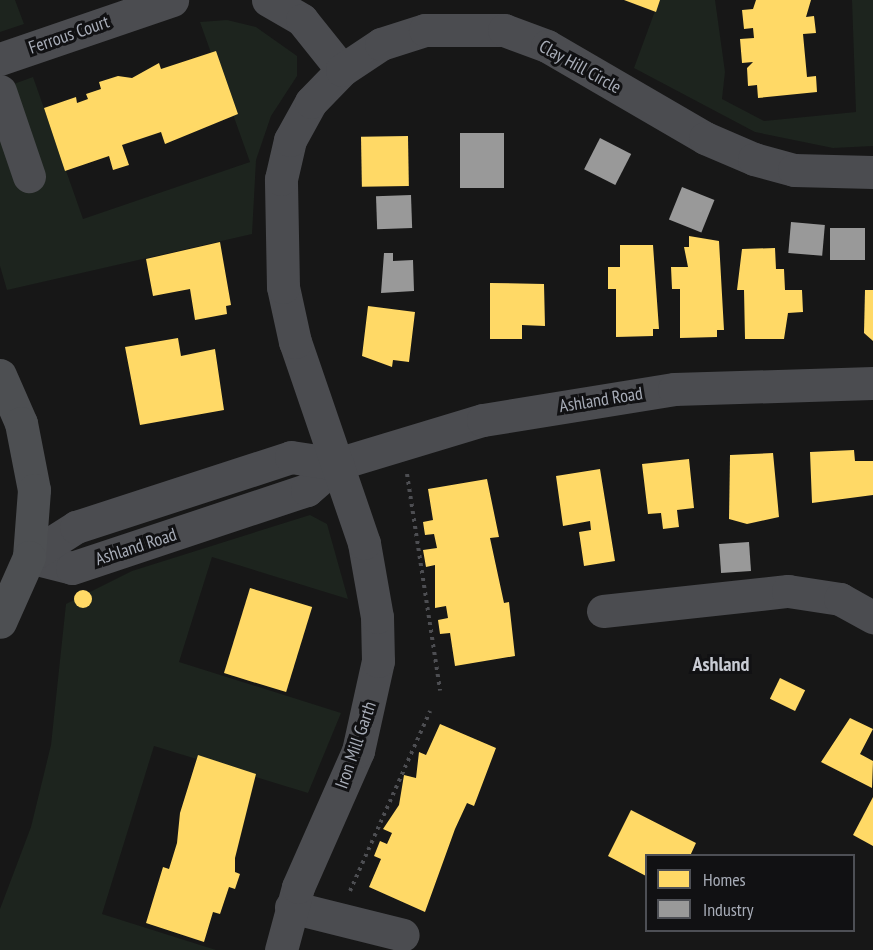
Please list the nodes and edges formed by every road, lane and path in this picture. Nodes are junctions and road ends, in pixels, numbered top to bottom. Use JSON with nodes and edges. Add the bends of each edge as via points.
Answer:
{"nodes":[{"id":1,"x":172,"y":0,"type":"edge"},
{"id":2,"x":267,"y":0,"type":"edge"},
{"id":3,"x":0,"y":59,"type":"edge"},
{"id":4,"x":342,"y":70,"type":"junction"},
{"id":5,"x":0,"y":92,"type":"edge"},
{"id":6,"x":873,"y":172,"type":"edge"},
{"id":7,"x":29,"y":176,"type":"dead end"},
{"id":8,"x":0,"y":375,"type":"edge"},
{"id":9,"x":873,"y":383,"type":"edge"},
{"id":10,"x":337,"y":464,"type":"junction"},
{"id":11,"x":405,"y":464,"type":"dead end"},
{"id":12,"x":29,"y":557,"type":"junction"},
{"id":13,"x":603,"y":611,"type":"dead end"},
{"id":14,"x":873,"y":617,"type":"edge"},
{"id":15,"x":0,"y":622,"type":"edge"},
{"id":16,"x":440,"y":690,"type":"dead end"},
{"id":17,"x":430,"y":711,"type":"dead end"},
{"id":18,"x":291,"y":907,"type":"junction"},
{"id":19,"x":337,"y":918,"type":"junction"},
{"id":20,"x":403,"y":935,"type":"dead end"},
{"id":21,"x":281,"y":950,"type":"edge"}],
"edges":[{"from":1,"to":3,"type":"street","name":"Ferrous Court"},
{"from":2,"to":4,"type":"street","via":[[302,20]]},
{"from":4,"to":6,"type":"street","name":"Clay Hill Circle","via":[[381,44],[424,30],[504,30],[547,46],[705,138],[754,159],[794,170]]},
{"from":4,"to":10,"type":"street","name":"Clay Hill Circle","via":[[311,102],[290,140],[279,230],[295,342]]},
{"from":5,"to":7,"type":"street"},
{"from":8,"to":12,"type":"main road","via":[[21,423],[30,460]]},
{"from":9,"to":10,"type":"street","name":"Ashland Road","via":[[737,385],[608,399],[450,428]]},
{"from":10,"to":12,"type":"street","name":"Ashland Road","via":[[291,457],[76,527]]},
{"from":10,"to":18,"type":"street","name":"Iron Mill Garth","via":[[373,581],[378,661],[358,751]]},
{"from":11,"to":16,"type":"path"},
{"from":12,"to":15,"type":"main road"},
{"from":13,"to":14,"type":"street","via":[[788,591],[840,599]]},
{"from":17,"to":19,"type":"path"},
{"from":18,"to":19,"type":"street"},
{"from":18,"to":21,"type":"street","name":"Iron Mill Garth"},
{"from":19,"to":20,"type":"street"}]}
